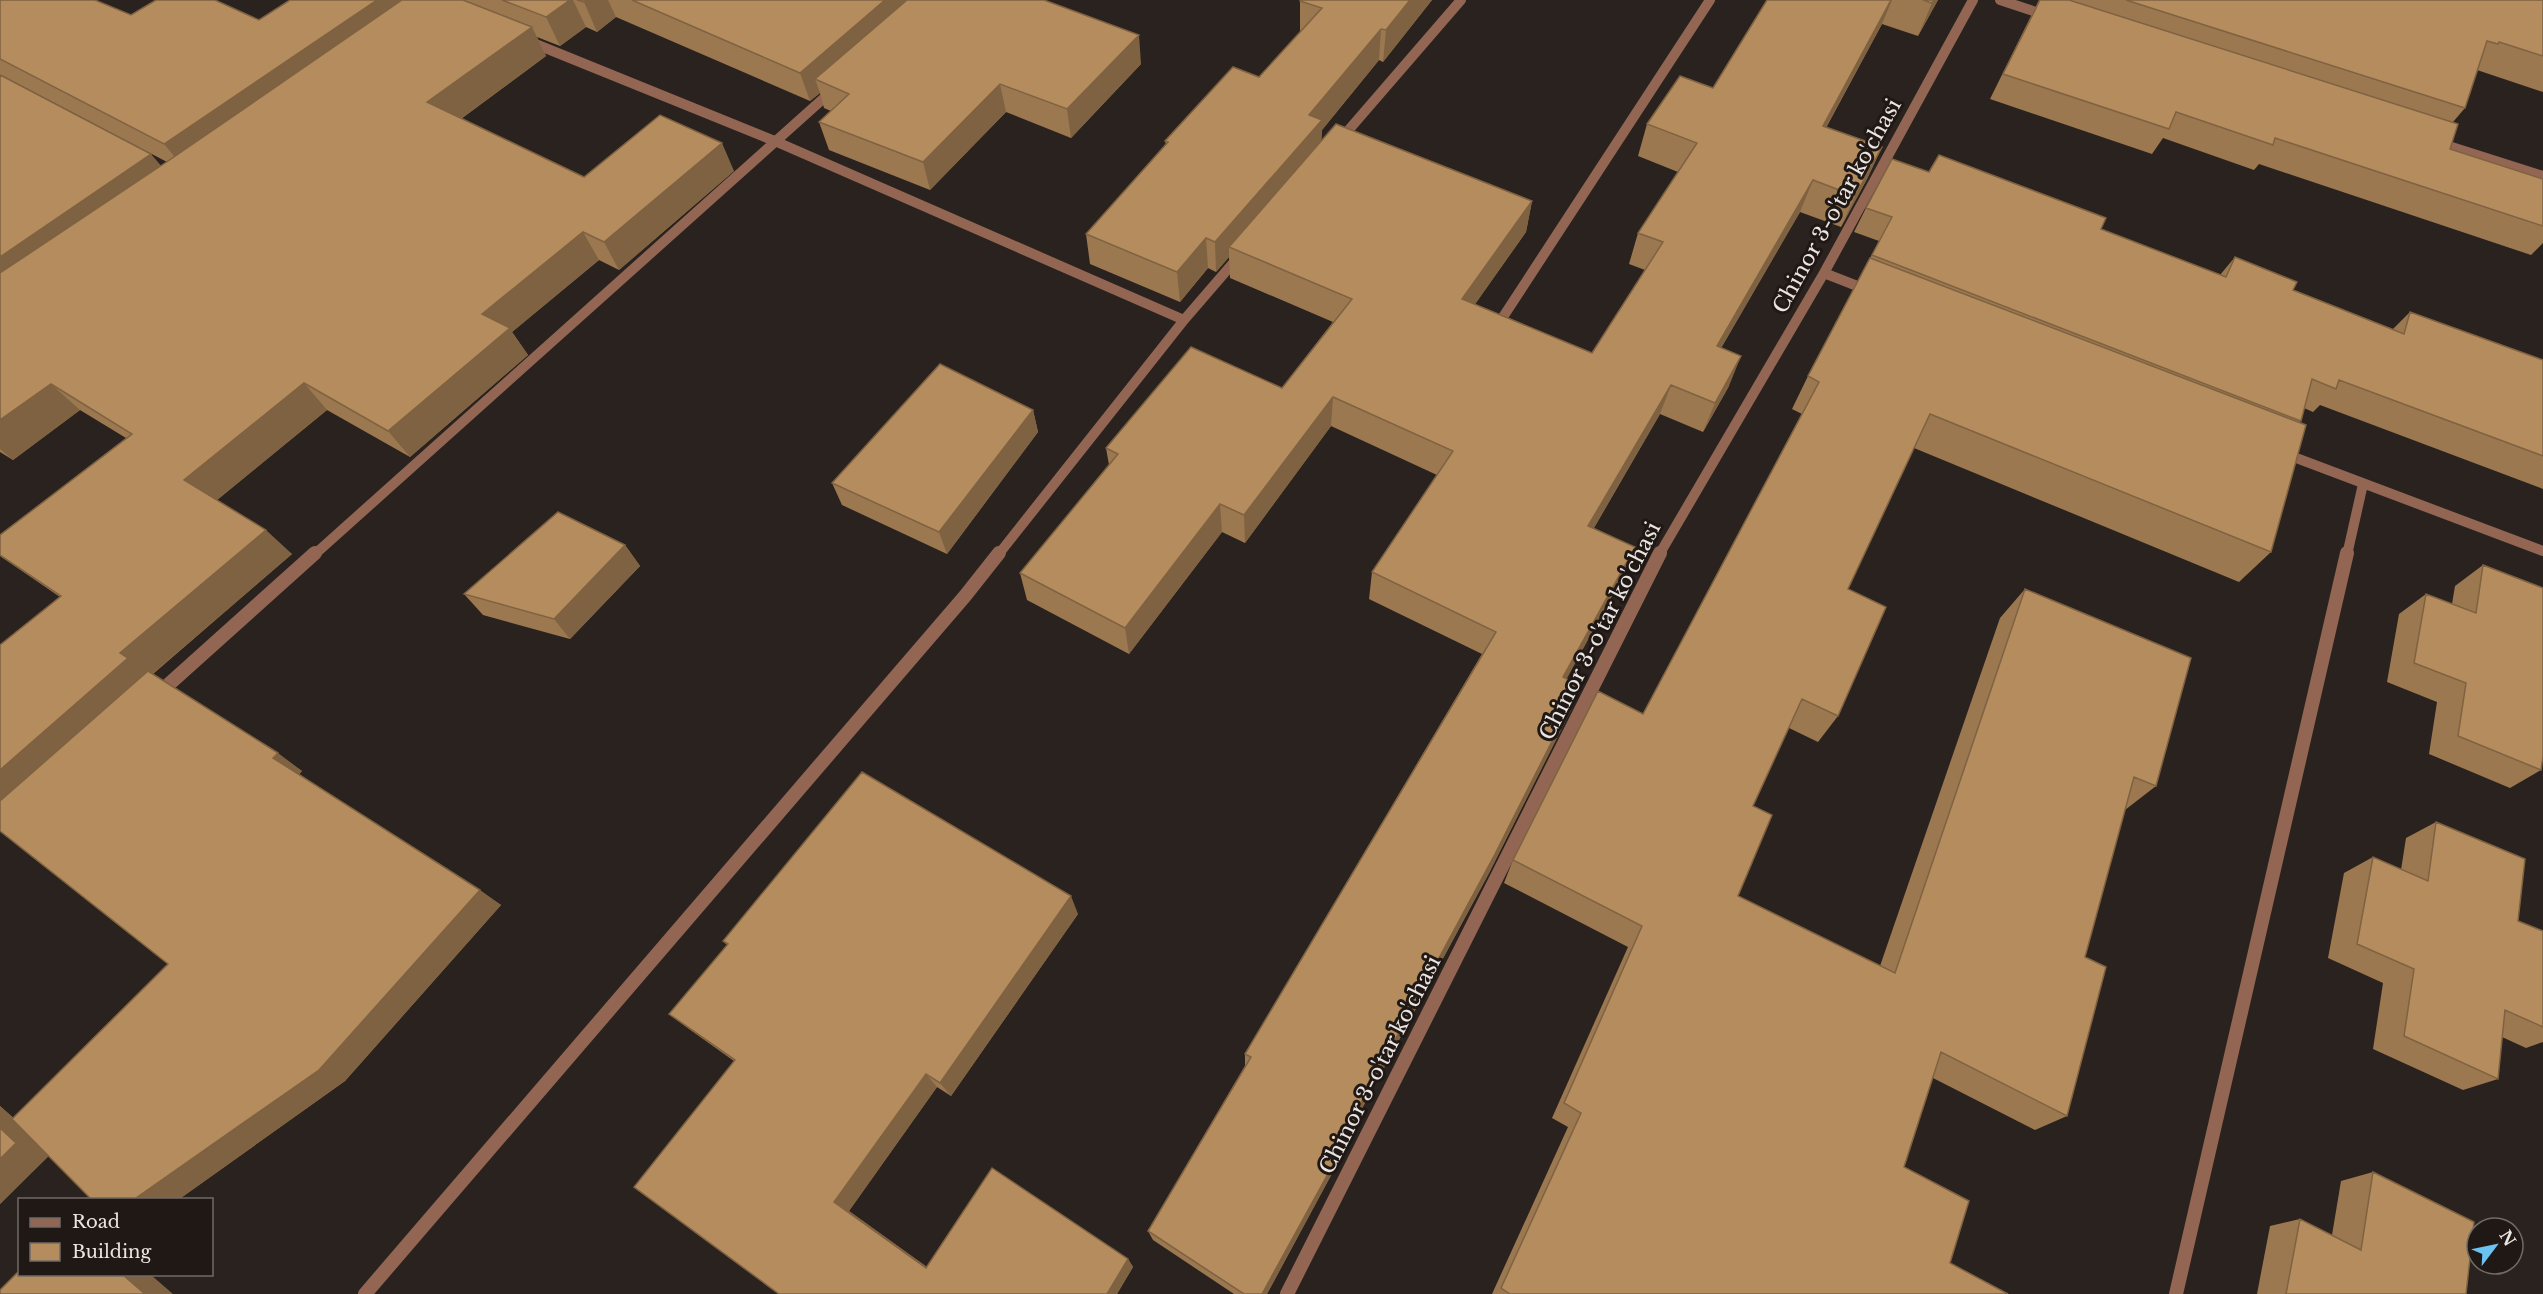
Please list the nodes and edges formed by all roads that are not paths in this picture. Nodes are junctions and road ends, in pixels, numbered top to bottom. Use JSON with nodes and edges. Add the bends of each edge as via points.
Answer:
{"nodes":[{"id":1,"x":1461,"y":0,"type":"edge"},
{"id":2,"x":1710,"y":0,"type":"edge"},
{"id":3,"x":1973,"y":0,"type":"edge"},
{"id":4,"x":2000,"y":0,"type":"edge"},
{"id":5,"x":2057,"y":18,"type":"edge"},
{"id":6,"x":516,"y":36,"type":"edge"},
{"id":7,"x":842,"y":82,"type":"edge"},
{"id":8,"x":2430,"y":140,"type":"edge"},
{"id":9,"x":777,"y":142,"type":"junction"},
{"id":10,"x":1330,"y":151,"type":"edge"},
{"id":11,"x":2543,"y":177,"type":"edge"},
{"id":12,"x":1246,"y":249,"type":"edge"},
{"id":13,"x":1824,"y":273,"type":"junction"},
{"id":14,"x":1879,"y":295,"type":"edge"},
{"id":15,"x":1503,"y":316,"type":"edge"},
{"id":16,"x":1184,"y":320,"type":"junction"},
{"id":17,"x":2275,"y":450,"type":"edge"},
{"id":18,"x":2363,"y":484,"type":"junction"},
{"id":19,"x":2543,"y":551,"type":"edge"},
{"id":20,"x":152,"y":700,"type":"edge"},
{"id":21,"x":365,"y":1294,"type":"edge"},
{"id":22,"x":1287,"y":1294,"type":"edge"},
{"id":23,"x":2176,"y":1294,"type":"edge"}],
"edges":[{"from":1,"to":10,"type":"street"},
{"from":2,"to":15,"type":"street"},
{"from":3,"to":13,"type":"street","name":"Chinor 3-o'tar ko'chasi"},
{"from":4,"to":5,"type":"street"},
{"from":6,"to":9,"type":"street"},
{"from":7,"to":9,"type":"street"},
{"from":8,"to":11,"type":"street"},
{"from":9,"to":16,"type":"street"},
{"from":9,"to":20,"type":"street"},
{"from":12,"to":16,"type":"street"},
{"from":13,"to":14,"type":"street"},
{"from":13,"to":22,"type":"street","name":"Chinor 3-o'tar ko'chasi","via":[[1661,551]]},
{"from":16,"to":21,"type":"street","via":[[965,596]]},
{"from":17,"to":18,"type":"street"},
{"from":18,"to":19,"type":"street"},
{"from":18,"to":23,"type":"street"}]}
